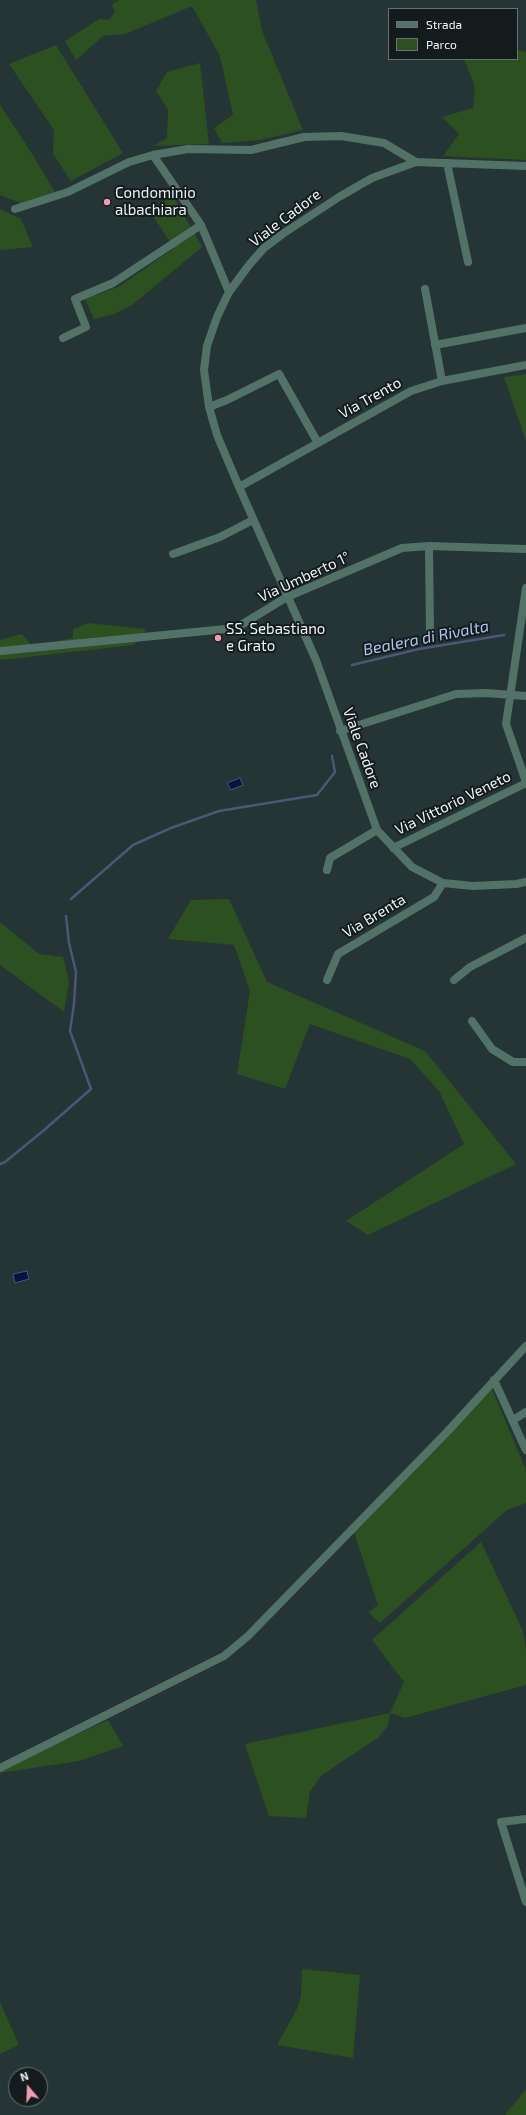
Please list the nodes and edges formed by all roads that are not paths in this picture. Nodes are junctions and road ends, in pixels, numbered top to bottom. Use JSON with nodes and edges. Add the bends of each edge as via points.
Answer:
{"nodes":[{"id":1,"x":153,"y":155,"type":"junction"},
{"id":2,"x":416,"y":162,"type":"junction"},
{"id":3,"x":447,"y":163,"type":"junction"},
{"id":4,"x":526,"y":166,"type":"edge"},
{"id":5,"x":14,"y":208,"type":"dead end"},
{"id":6,"x":201,"y":225,"type":"junction"},
{"id":7,"x":468,"y":262,"type":"dead end"},
{"id":8,"x":425,"y":288,"type":"dead end"},
{"id":9,"x":229,"y":292,"type":"junction"},
{"id":10,"x":526,"y":328,"type":"edge"},
{"id":11,"x":63,"y":338,"type":"dead end"},
{"id":12,"x":435,"y":345,"type":"junction"},
{"id":13,"x":526,"y":365,"type":"edge"},
{"id":14,"x":442,"y":381,"type":"junction"},
{"id":15,"x":209,"y":406,"type":"junction"},
{"id":16,"x":318,"y":443,"type":"junction"},
{"id":17,"x":239,"y":487,"type":"junction"},
{"id":18,"x":253,"y":520,"type":"junction"},
{"id":19,"x":429,"y":546,"type":"junction"},
{"id":20,"x":526,"y":549,"type":"edge"},
{"id":21,"x":172,"y":554,"type":"dead end"},
{"id":22,"x":526,"y":588,"type":"edge"},
{"id":23,"x":287,"y":597,"type":"junction"},
{"id":24,"x":430,"y":631,"type":"dead end"},
{"id":25,"x":0,"y":651,"type":"edge"},
{"id":26,"x":509,"y":694,"type":"junction"},
{"id":27,"x":526,"y":696,"type":"edge"},
{"id":28,"x":340,"y":731,"type":"junction"},
{"id":29,"x":526,"y":782,"type":"edge"},
{"id":30,"x":377,"y":830,"type":"junction"},
{"id":31,"x":393,"y":848,"type":"junction"},
{"id":32,"x":327,"y":870,"type":"dead end"},
{"id":33,"x":526,"y":882,"type":"edge"},
{"id":34,"x":443,"y":883,"type":"junction"},
{"id":35,"x":526,"y":938,"type":"edge"},
{"id":36,"x":327,"y":980,"type":"dead end"},
{"id":37,"x":454,"y":980,"type":"dead end"},
{"id":38,"x":472,"y":1021,"type":"dead end"},
{"id":39,"x":526,"y":1062,"type":"edge"},
{"id":40,"x":526,"y":1346,"type":"edge"},
{"id":41,"x":494,"y":1380,"type":"junction"},
{"id":42,"x":526,"y":1412,"type":"edge"},
{"id":43,"x":513,"y":1420,"type":"junction"},
{"id":44,"x":526,"y":1450,"type":"edge"},
{"id":45,"x":0,"y":1768,"type":"edge"},
{"id":46,"x":526,"y":1819,"type":"edge"},
{"id":47,"x":526,"y":1902,"type":"edge"}],
"edges":[{"from":1,"to":2,"type":"street","via":[[188,149],[251,150],[304,138],[341,136],[384,143]]},
{"from":1,"to":5,"type":"street","via":[[129,162],[68,192]]},
{"from":1,"to":6,"type":"street"},
{"from":2,"to":3,"type":"street"},
{"from":2,"to":9,"type":"street","name":"Viale Cadore","via":[[372,178],[284,233],[264,248]]},
{"from":3,"to":4,"type":"street"},
{"from":3,"to":7,"type":"street"},
{"from":6,"to":9,"type":"street"},
{"from":6,"to":11,"type":"street","via":[[113,283],[75,299],[86,327]]},
{"from":8,"to":12,"type":"street"},
{"from":9,"to":15,"type":"street","name":"Viale Cadore","via":[[207,346],[204,370]]},
{"from":10,"to":12,"type":"street"},
{"from":12,"to":14,"type":"street"},
{"from":13,"to":14,"type":"street","name":"Via Trento"},
{"from":14,"to":16,"type":"street","name":"Via Trento","via":[[411,391]]},
{"from":15,"to":16,"type":"street","via":[[227,400],[279,374]]},
{"from":15,"to":17,"type":"street","name":"Viale Cadore","via":[[217,435]]},
{"from":16,"to":17,"type":"street","name":"Via Trento"},
{"from":17,"to":18,"type":"street","name":"Viale Cadore"},
{"from":18,"to":21,"type":"street"},
{"from":18,"to":23,"type":"street","name":"Viale Cadore"},
{"from":19,"to":20,"type":"street","name":"Via Umberto 1°"},
{"from":19,"to":23,"type":"street","name":"Via Umberto 1°","via":[[402,548]]},
{"from":19,"to":24,"type":"street"},
{"from":22,"to":26,"type":"street"},
{"from":23,"to":25,"type":"street","name":"Via Umberto 1°","via":[[236,628]]},
{"from":23,"to":28,"type":"street","name":"Viale Cadore","via":[[316,660]]},
{"from":26,"to":27,"type":"street"},
{"from":26,"to":28,"type":"street","via":[[456,694]]},
{"from":26,"to":29,"type":"street","via":[[506,724]]},
{"from":28,"to":30,"type":"street","name":"Viale Cadore"},
{"from":29,"to":31,"type":"street","name":"Via Vittorio Veneto"},
{"from":30,"to":31,"type":"street","name":"Viale Cadore"},
{"from":30,"to":32,"type":"street","via":[[330,858]]},
{"from":31,"to":34,"type":"street","name":"Viale Cadore","via":[[412,867]]},
{"from":33,"to":34,"type":"street","name":"Viale Cadore","via":[[473,886]]},
{"from":34,"to":36,"type":"street","name":"Via Brenta","via":[[434,897],[338,954]]},
{"from":35,"to":37,"type":"street","via":[[470,967]]},
{"from":38,"to":39,"type":"street","via":[[492,1049],[513,1062]]},
{"from":40,"to":41,"type":"street"},
{"from":41,"to":43,"type":"street"},
{"from":41,"to":45,"type":"street","via":[[447,1432],[259,1625],[224,1656]]},
{"from":42,"to":43,"type":"street"},
{"from":43,"to":44,"type":"street"},
{"from":46,"to":47,"type":"street","via":[[501,1822]]}]}
